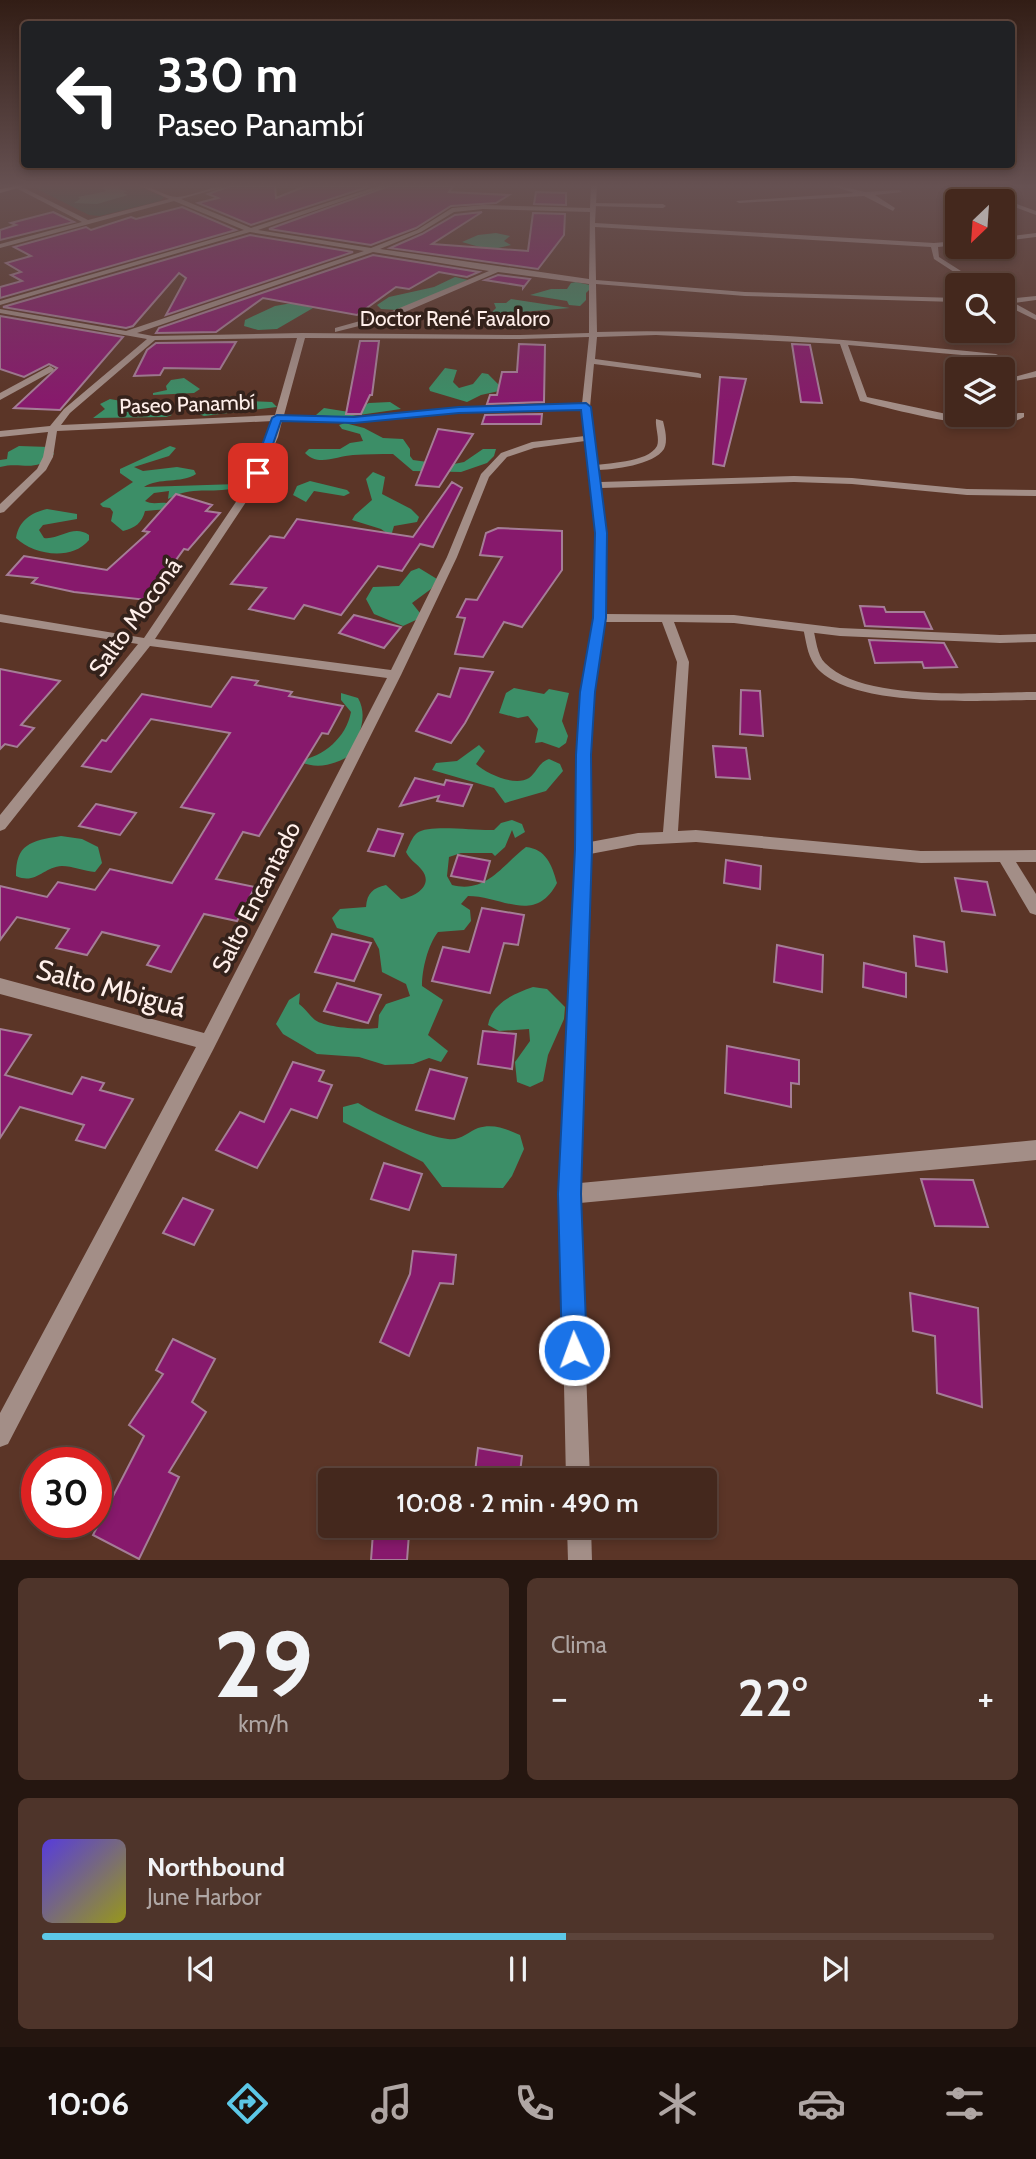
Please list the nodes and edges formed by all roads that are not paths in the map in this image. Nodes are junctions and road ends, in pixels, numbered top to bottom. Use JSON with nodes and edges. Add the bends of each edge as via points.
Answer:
{"nodes":[{"id":1,"x":155,"y":259,"type":"edge"},
{"id":2,"x":347,"y":259,"type":"edge"},
{"id":3,"x":422,"y":259,"type":"edge"},
{"id":4,"x":592,"y":259,"type":"edge"},
{"id":5,"x":937,"y":259,"type":"edge"},
{"id":6,"x":497,"y":270,"type":"junction"},
{"id":7,"x":960,"y":273,"type":"edge"},
{"id":8,"x":592,"y":282,"type":"junction"},
{"id":9,"x":1036,"y":298,"type":"edge"},
{"id":10,"x":945,"y":300,"type":"edge"},
{"id":11,"x":1015,"y":300,"type":"edge"},
{"id":12,"x":0,"y":303,"type":"edge"},
{"id":13,"x":1015,"y":307,"type":"edge"},
{"id":14,"x":0,"y":311,"type":"edge"},
{"id":15,"x":1036,"y":318,"type":"edge"},
{"id":16,"x":371,"y":322,"type":"junction"},
{"id":17,"x":125,"y":334,"type":"junction"},
{"id":18,"x":302,"y":335,"type":"junction"},
{"id":19,"x":317,"y":335,"type":"junction"},
{"id":20,"x":593,"y":335,"type":"junction"},
{"id":21,"x":379,"y":336,"type":"junction"},
{"id":22,"x":153,"y":338,"type":"junction"},
{"id":23,"x":843,"y":342,"type":"junction"},
{"id":24,"x":996,"y":356,"type":"dead end"},
{"id":25,"x":590,"y":361,"type":"junction"},
{"id":26,"x":50,"y":369,"type":"dead end"},
{"id":27,"x":1036,"y":374,"type":"edge"},
{"id":28,"x":698,"y":376,"type":"dead end"},
{"id":29,"x":1015,"y":378,"type":"dead end"},
{"id":30,"x":0,"y":397,"type":"edge"},
{"id":31,"x":586,"y":407,"type":"junction"},
{"id":32,"x":1021,"y":415,"type":"dead end"},
{"id":33,"x":277,"y":418,"type":"junction"},
{"id":34,"x":659,"y":421,"type":"dead end"},
{"id":35,"x":53,"y":429,"type":"junction"},
{"id":36,"x":0,"y":434,"type":"edge"},
{"id":37,"x":589,"y":438,"type":"junction"},
{"id":38,"x":592,"y":468,"type":"junction"},
{"id":39,"x":594,"y":485,"type":"junction"},
{"id":40,"x":1036,"y":493,"type":"edge"},
{"id":41,"x":0,"y":510,"type":"edge"},
{"id":42,"x":0,"y":618,"type":"edge"},
{"id":43,"x":599,"y":618,"type":"junction"},
{"id":44,"x":666,"y":618,"type":"junction"},
{"id":45,"x":808,"y":628,"type":"junction"},
{"id":46,"x":1036,"y":638,"type":"edge"},
{"id":47,"x":147,"y":642,"type":"junction"},
{"id":48,"x":395,"y":675,"type":"junction"},
{"id":49,"x":1036,"y":696,"type":"edge"},
{"id":50,"x":0,"y":825,"type":"edge"},
{"id":51,"x":670,"y":837,"type":"junction"},
{"id":52,"x":583,"y":849,"type":"junction"},
{"id":53,"x":1004,"y":856,"type":"junction"},
{"id":54,"x":1036,"y":856,"type":"edge"},
{"id":55,"x":1036,"y":908,"type":"edge"},
{"id":56,"x":0,"y":986,"type":"edge"},
{"id":57,"x":208,"y":1042,"type":"junction"},
{"id":58,"x":1036,"y":1150,"type":"edge"},
{"id":59,"x":570,"y":1194,"type":"junction"},
{"id":60,"x":0,"y":1436,"type":"edge"},
{"id":61,"x":578,"y":1468,"type":"edge"},
{"id":62,"x":579,"y":1538,"type":"edge"},
{"id":63,"x":580,"y":1560,"type":"edge"}],
"edges":[{"from":1,"to":12,"type":"street"},
{"from":2,"to":17,"type":"street"},
{"from":3,"to":6,"type":"street"},
{"from":4,"to":8,"type":"street"},
{"from":5,"to":7,"type":"street"},
{"from":6,"to":8,"type":"street"},
{"from":6,"to":16,"type":"street","name":"Doctor René Favaloro"},
{"from":8,"to":10,"type":"street","via":[[745,294]]},
{"from":8,"to":20,"type":"street"},
{"from":9,"to":11,"type":"street"},
{"from":13,"to":15,"type":"street"},
{"from":14,"to":17,"type":"street","name":"Doctor René Favaloro"},
{"from":16,"to":19,"type":"street","name":"Doctor René Favaloro"},
{"from":16,"to":21,"type":"street"},
{"from":17,"to":22,"type":"street","name":"Doctor René Favaloro"},
{"from":18,"to":19,"type":"street","name":"Doctor René Favaloro"},
{"from":18,"to":22,"type":"street","name":"Doctor René Favaloro"},
{"from":18,"to":33,"type":"street","name":"Salto Moconá"},
{"from":19,"to":21,"type":"street","name":"Doctor René Favaloro"},
{"from":20,"to":21,"type":"street","name":"Doctor René Favaloro"},
{"from":20,"to":23,"type":"street","name":"Doctor René Favaloro","via":[[656,333]]},
{"from":20,"to":25,"type":"street"},
{"from":22,"to":35,"type":"street","via":[[89,390]]},
{"from":23,"to":24,"type":"street","name":"Doctor René Favaloro"},
{"from":23,"to":32,"type":"street","via":[[863,399],[970,422],[1012,421]]},
{"from":25,"to":28,"type":"street"},
{"from":25,"to":31,"type":"street"},
{"from":26,"to":30,"type":"street"},
{"from":27,"to":29,"type":"street"},
{"from":31,"to":33,"type":"street","name":"Paseo Panambí","via":[[459,410],[354,420]]},
{"from":31,"to":37,"type":"street"},
{"from":33,"to":35,"type":"street","name":"Paseo Panambí"},
{"from":33,"to":47,"type":"street","name":"Salto Moconá","via":[[251,488]]},
{"from":34,"to":38,"type":"lane","via":[[660,449],[641,460]]},
{"from":35,"to":36,"type":"street","name":"Paseo Panambí"},
{"from":35,"to":41,"type":"street","via":[[41,470]]},
{"from":37,"to":38,"type":"street"},
{"from":37,"to":48,"type":"street","name":"Salto Encantado","via":[[532,445],[504,454],[492,464]]},
{"from":38,"to":39,"type":"street"},
{"from":39,"to":40,"type":"street","via":[[794,479]]},
{"from":39,"to":43,"type":"street","via":[[601,533]]},
{"from":42,"to":47,"type":"street"},
{"from":43,"to":44,"type":"street"},
{"from":43,"to":52,"type":"street","via":[[586,705]]},
{"from":44,"to":45,"type":"street","via":[[734,619]]},
{"from":44,"to":51,"type":"street","via":[[683,662]]},
{"from":45,"to":46,"type":"street"},
{"from":45,"to":49,"type":"lane","via":[[817,662],[831,676],[860,689]]},
{"from":47,"to":48,"type":"street"},
{"from":47,"to":50,"type":"street","name":"Salto Moconá"},
{"from":48,"to":57,"type":"street","name":"Salto Encantado"},
{"from":51,"to":52,"type":"street"},
{"from":51,"to":53,"type":"street","via":[[921,856]]},
{"from":52,"to":59,"type":"street"},
{"from":53,"to":54,"type":"street"},
{"from":53,"to":55,"type":"street"},
{"from":56,"to":57,"type":"street","name":"Salto Mbiguá"},
{"from":57,"to":60,"type":"street","name":"Salto Encantado"},
{"from":58,"to":59,"type":"street"},
{"from":59,"to":61,"type":"street"},
{"from":62,"to":63,"type":"street"}]}
